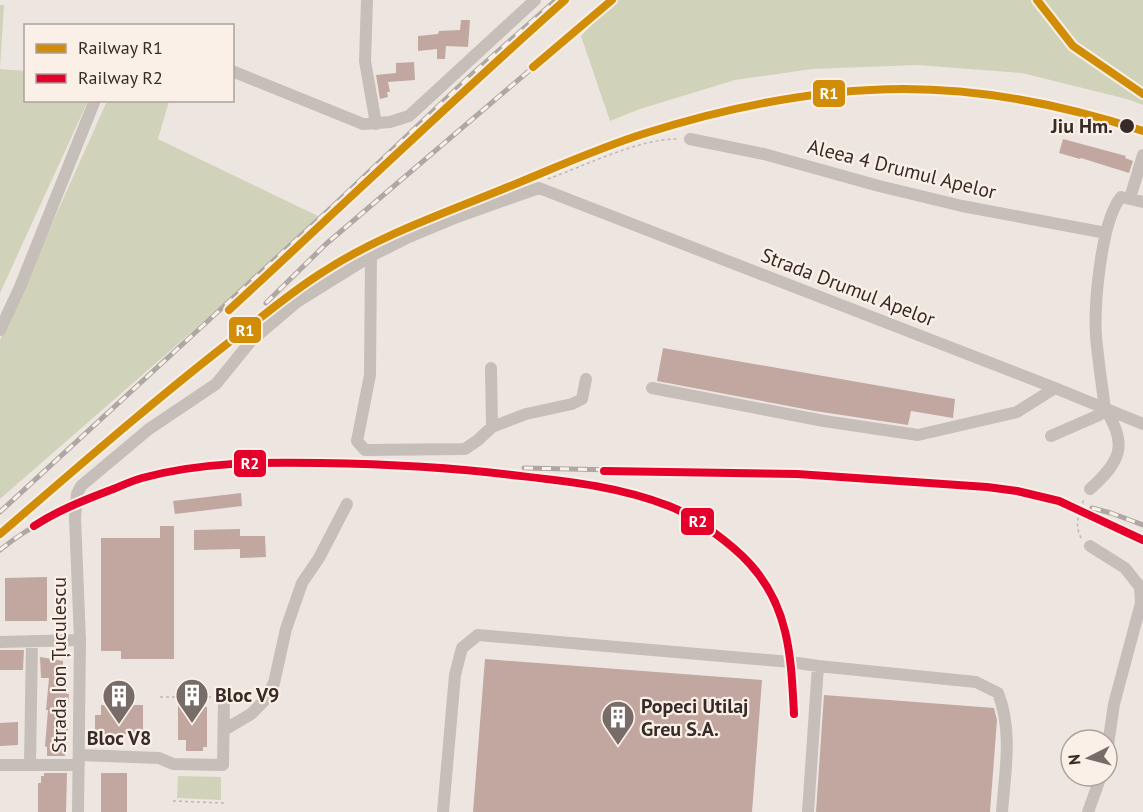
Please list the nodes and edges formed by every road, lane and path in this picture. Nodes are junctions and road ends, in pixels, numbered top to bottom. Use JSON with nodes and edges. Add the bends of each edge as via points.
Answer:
{"nodes":[{"id":1,"x":368,"y":0,"type":"edge"},
{"id":2,"x":535,"y":0,"type":"edge"},
{"id":3,"x":234,"y":71,"type":"edge"},
{"id":4,"x":94,"y":102,"type":"edge"},
{"id":5,"x":376,"y":124,"type":"junction"},
{"id":6,"x":690,"y":139,"type":"joint"},
{"id":7,"x":1143,"y":155,"type":"edge"},
{"id":8,"x":539,"y":188,"type":"junction"},
{"id":9,"x":1130,"y":198,"type":"junction"},
{"id":10,"x":1143,"y":202,"type":"edge"},
{"id":11,"x":1106,"y":233,"type":"junction"},
{"id":12,"x":371,"y":256,"type":"junction"},
{"id":13,"x":0,"y":330,"type":"edge"},
{"id":14,"x":491,"y":368,"type":"dead end"},
{"id":15,"x":586,"y":379,"type":"dead end"},
{"id":16,"x":652,"y":388,"type":"dead end"},
{"id":17,"x":1055,"y":388,"type":"junction"},
{"id":18,"x":1106,"y":409,"type":"junction"},
{"id":19,"x":1143,"y":424,"type":"edge"},
{"id":20,"x":492,"y":427,"type":"junction"},
{"id":21,"x":1051,"y":436,"type":"dead end"},
{"id":22,"x":1090,"y":489,"type":"joint"},
{"id":23,"x":347,"y":504,"type":"dead end"},
{"id":24,"x":1090,"y":546,"type":"joint"},
{"id":25,"x":80,"y":640,"type":"junction"},
{"id":26,"x":32,"y":641,"type":"junction"},
{"id":27,"x":0,"y":642,"type":"edge"},
{"id":28,"x":818,"y":666,"type":"junction"},
{"id":29,"x":160,"y":697,"type":"dead end"},
{"id":30,"x":224,"y":697,"type":"joint"},
{"id":31,"x":1110,"y":728,"type":"edge"},
{"id":32,"x":224,"y":729,"type":"junction"},
{"id":33,"x":79,"y":760,"type":"junction"},
{"id":34,"x":30,"y":764,"type":"junction"},
{"id":35,"x":0,"y":765,"type":"edge"},
{"id":36,"x":1097,"y":788,"type":"edge"},
{"id":37,"x":173,"y":801,"type":"dead end"},
{"id":38,"x":224,"y":803,"type":"dead end"},
{"id":39,"x":78,"y":812,"type":"edge"},
{"id":40,"x":443,"y":812,"type":"edge"},
{"id":41,"x":808,"y":812,"type":"edge"},
{"id":42,"x":1002,"y":812,"type":"edge"},
{"id":43,"x":1088,"y":812,"type":"edge"}],
"edges":[{"from":1,"to":5,"type":"street","via":[[364,61]]},
{"from":2,"to":5,"type":"street","via":[[409,116]]},
{"from":3,"to":5,"type":"street","via":[[363,124]]},
{"from":4,"to":13,"type":"street"},
{"from":6,"to":8,"type":"path","via":[[667,138],[627,150],[549,179]]},
{"from":6,"to":11,"type":"street","name":"Aleea 4 Drumul Apelor","via":[[764,154],[962,206]]},
{"from":7,"to":9,"type":"street"},
{"from":8,"to":12,"type":"street","name":"Strada Ion Țuculescu","via":[[458,217]]},
{"from":8,"to":17,"type":"street","name":"Strada Drumul Apelor"},
{"from":9,"to":10,"type":"street"},
{"from":9,"to":11,"type":"street","via":[[1121,197],[1117,202]]},
{"from":11,"to":18,"type":"street","via":[[1096,334]]},
{"from":12,"to":20,"type":"street","via":[[370,375],[357,441],[365,450],[465,449]]},
{"from":12,"to":25,"type":"street","name":"Strada Ion Țuculescu","via":[[297,302],[251,342],[216,384],[149,429],[85,480],[76,494],[75,518]]},
{"from":14,"to":20,"type":"street"},
{"from":15,"to":20,"type":"street","via":[[582,399]]},
{"from":16,"to":17,"type":"street","via":[[918,435],[1017,412]]},
{"from":17,"to":18,"type":"street","name":"Strada Drumul Apelor"},
{"from":18,"to":19,"type":"street","name":"Strada Drumul Apelor"},
{"from":18,"to":21,"type":"street"},
{"from":18,"to":22,"type":"street","via":[[1114,423],[1119,449],[1112,468]]},
{"from":22,"to":24,"type":"path","via":[[1077,529]]},
{"from":23,"to":32,"type":"street","via":[[302,583],[274,682],[264,701],[251,714]]},
{"from":24,"to":31,"type":"street","via":[[1125,568],[1140,587],[1141,603]]},
{"from":25,"to":26,"type":"street"},
{"from":25,"to":33,"type":"street","name":"Strada Ion Țuculescu"},
{"from":26,"to":27,"type":"street"},
{"from":26,"to":34,"type":"street"},
{"from":28,"to":40,"type":"street","via":[[478,635],[462,648],[455,675]]},
{"from":28,"to":41,"type":"street"},
{"from":28,"to":42,"type":"street","via":[[975,682],[998,693],[1008,731]]},
{"from":29,"to":30,"type":"path"},
{"from":30,"to":32,"type":"street"},
{"from":32,"to":33,"type":"street","via":[[223,765],[173,764],[159,758]]},
{"from":33,"to":34,"type":"street"},
{"from":33,"to":39,"type":"street","name":"Strada Ion Țuculescu"},
{"from":34,"to":35,"type":"street"},
{"from":36,"to":43,"type":"street"},
{"from":37,"to":38,"type":"path"}]}
